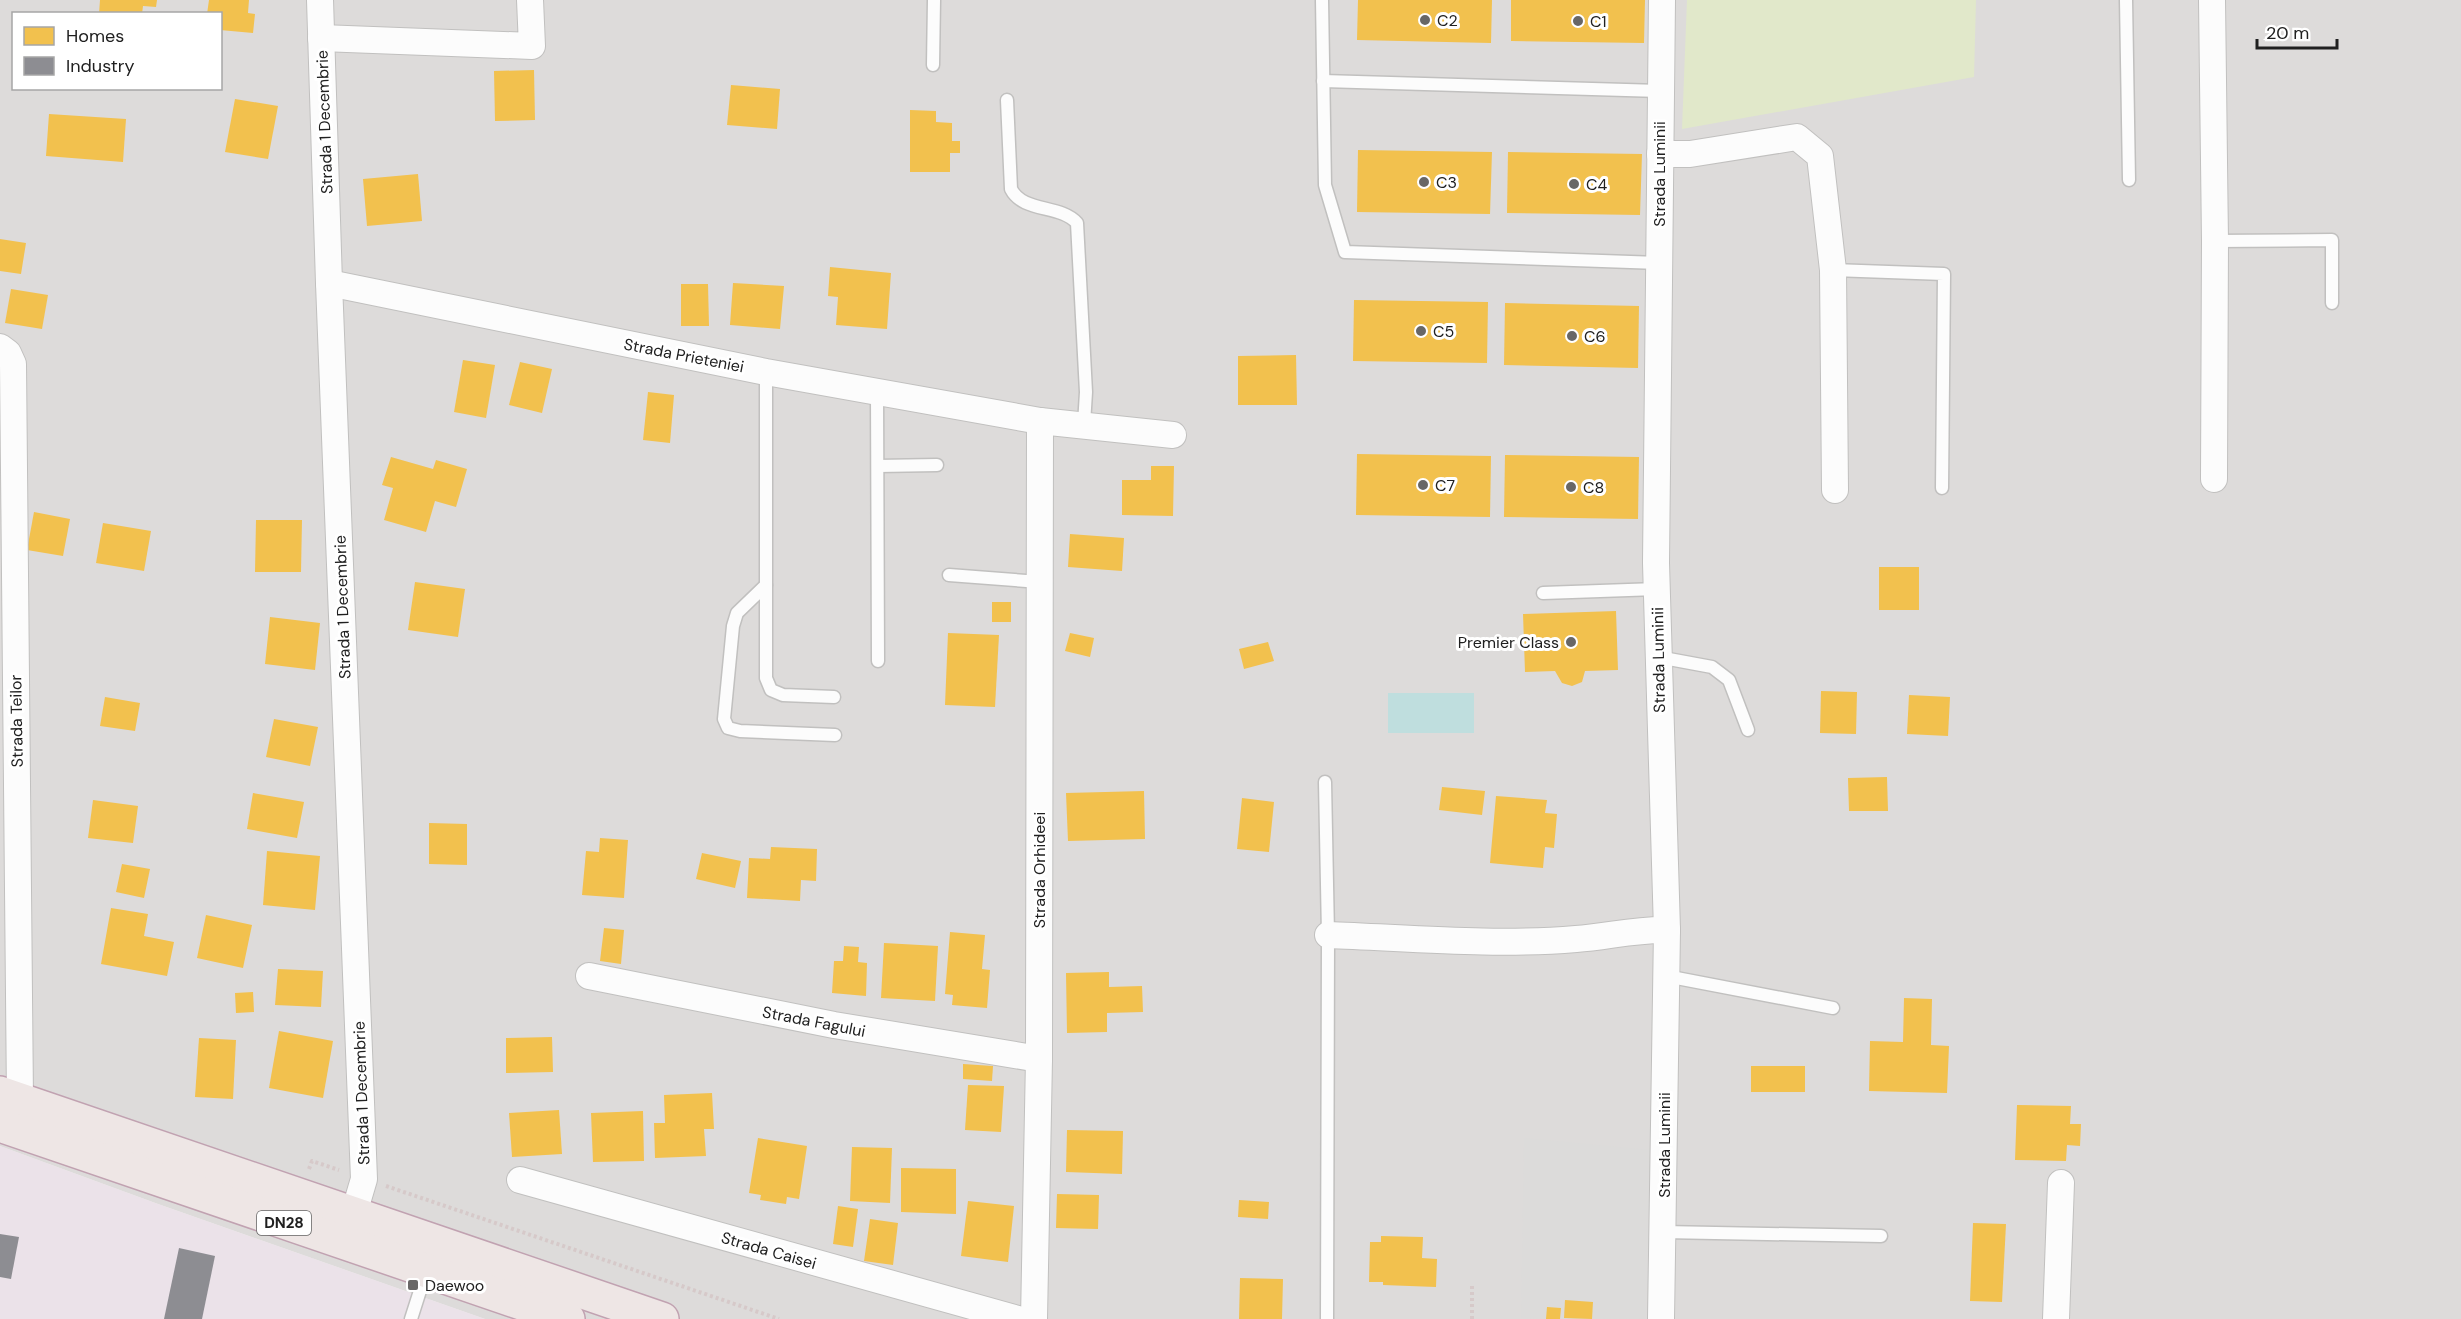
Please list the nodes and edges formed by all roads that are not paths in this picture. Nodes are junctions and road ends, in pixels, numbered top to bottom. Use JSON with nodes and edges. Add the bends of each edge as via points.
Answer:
{"nodes":[{"id":1,"x":320,"y":0,"type":"edge"},
{"id":2,"x":530,"y":0,"type":"edge"},
{"id":3,"x":934,"y":0,"type":"edge"},
{"id":4,"x":1322,"y":0,"type":"edge"},
{"id":5,"x":1662,"y":0,"type":"edge"},
{"id":6,"x":2126,"y":0,"type":"edge"},
{"id":7,"x":2212,"y":0,"type":"edge"},
{"id":8,"x":321,"y":38,"type":"junction"},
{"id":9,"x":933,"y":65,"type":"dead end"},
{"id":10,"x":1323,"y":81,"type":"junction"},
{"id":11,"x":1660,"y":91,"type":"junction"},
{"id":12,"x":1007,"y":100,"type":"dead end"},
{"id":13,"x":1660,"y":154,"type":"junction"},
{"id":14,"x":2129,"y":180,"type":"dead end"},
{"id":15,"x":2215,"y":241,"type":"junction"},
{"id":16,"x":1659,"y":262,"type":"junction"},
{"id":17,"x":1833,"y":270,"type":"junction"},
{"id":18,"x":329,"y":283,"type":"junction"},
{"id":19,"x":2332,"y":303,"type":"dead end"},
{"id":20,"x":0,"y":347,"type":"edge"},
{"id":21,"x":766,"y":372,"type":"junction"},
{"id":22,"x":877,"y":392,"type":"junction"},
{"id":23,"x":1040,"y":421,"type":"junction"},
{"id":24,"x":1084,"y":424,"type":"junction"},
{"id":25,"x":1173,"y":435,"type":"dead end"},
{"id":26,"x":937,"y":465,"type":"dead end"},
{"id":27,"x":878,"y":466,"type":"junction"},
{"id":28,"x":2214,"y":479,"type":"dead end"},
{"id":29,"x":1942,"y":488,"type":"dead end"},
{"id":30,"x":1836,"y":490,"type":"dead end"},
{"id":31,"x":949,"y":575,"type":"dead end"},
{"id":32,"x":1040,"y":582,"type":"junction"},
{"id":33,"x":766,"y":585,"type":"junction"},
{"id":34,"x":1657,"y":588,"type":"junction"},
{"id":35,"x":1543,"y":593,"type":"dead end"},
{"id":36,"x":1658,"y":657,"type":"junction"},
{"id":37,"x":878,"y":660,"type":"dead end"},
{"id":38,"x":834,"y":697,"type":"dead end"},
{"id":39,"x":1748,"y":730,"type":"dead end"},
{"id":40,"x":835,"y":735,"type":"dead end"},
{"id":41,"x":1325,"y":782,"type":"dead end"},
{"id":42,"x":1667,"y":930,"type":"junction"},
{"id":43,"x":1328,"y":934,"type":"junction"},
{"id":44,"x":589,"y":976,"type":"dead end"},
{"id":45,"x":1666,"y":976,"type":"junction"},
{"id":46,"x":1833,"y":1008,"type":"dead end"},
{"id":47,"x":1039,"y":1059,"type":"junction"},
{"id":48,"x":7,"y":1106,"type":"edge"},
{"id":49,"x":520,"y":1180,"type":"dead end"},
{"id":50,"x":2061,"y":1183,"type":"dead end"},
{"id":51,"x":354,"y":1213,"type":"junction"},
{"id":52,"x":1663,"y":1232,"type":"junction"},
{"id":53,"x":1881,"y":1236,"type":"dead end"},
{"id":54,"x":426,"y":1271,"type":"junction"},
{"id":55,"x":411,"y":1319,"type":"edge"},
{"id":56,"x":568,"y":1319,"type":"edge"},
{"id":57,"x":662,"y":1319,"type":"edge"},
{"id":58,"x":1018,"y":1319,"type":"edge"},
{"id":59,"x":1034,"y":1319,"type":"edge"},
{"id":60,"x":1327,"y":1319,"type":"edge"},
{"id":61,"x":1660,"y":1319,"type":"edge"},
{"id":62,"x":2056,"y":1319,"type":"edge"}],
"edges":[{"from":1,"to":8,"type":"street","name":"Strada 1 Decembrie"},
{"from":2,"to":8,"type":"street","via":[[532,46]]},
{"from":3,"to":9,"type":"lane"},
{"from":4,"to":10,"type":"lane"},
{"from":5,"to":11,"type":"street","name":"Strada Luminii"},
{"from":6,"to":14,"type":"lane"},
{"from":7,"to":15,"type":"street"},
{"from":8,"to":18,"type":"street","name":"Strada 1 Decembrie"},
{"from":10,"to":11,"type":"lane"},
{"from":10,"to":16,"type":"lane","via":[[1325,185],[1345,252]]},
{"from":11,"to":13,"type":"street","name":"Strada Luminii"},
{"from":12,"to":24,"type":"lane","via":[[1011,189],[1015,197],[1065,214],[1077,223],[1086,392]]},
{"from":13,"to":16,"type":"street","name":"Strada Luminii"},
{"from":13,"to":17,"type":"street","via":[[1690,154],[1797,137],[1820,156]]},
{"from":15,"to":19,"type":"lane","via":[[2332,240]]},
{"from":15,"to":28,"type":"street"},
{"from":16,"to":34,"type":"street","name":"Strada Luminii"},
{"from":17,"to":29,"type":"lane","via":[[1944,274]]},
{"from":17,"to":30,"type":"street"},
{"from":18,"to":21,"type":"street","name":"Strada Prieteniei"},
{"from":18,"to":51,"type":"street","name":"Strada 1 Decembrie","via":[[364,1179]]},
{"from":20,"to":48,"type":"street","name":"Strada Teilor","via":[[13,364]]},
{"from":21,"to":22,"type":"street","name":"Strada Prieteniei"},
{"from":21,"to":33,"type":"lane"},
{"from":22,"to":23,"type":"street","name":"Strada Prieteniei"},
{"from":22,"to":27,"type":"lane"},
{"from":23,"to":24,"type":"street","name":"Strada Prieteniei"},
{"from":23,"to":32,"type":"street","name":"Strada Orhideei"},
{"from":24,"to":25,"type":"street","name":"Strada Prieteniei"},
{"from":26,"to":27,"type":"lane"},
{"from":27,"to":37,"type":"lane"},
{"from":31,"to":32,"type":"lane"},
{"from":32,"to":47,"type":"street","name":"Strada Orhideei"},
{"from":33,"to":38,"type":"lane","via":[[766,678],[771,690],[783,695]]},
{"from":33,"to":40,"type":"lane","via":[[737,613],[733,626],[724,719],[728,728],[740,732]]},
{"from":34,"to":35,"type":"lane"},
{"from":34,"to":36,"type":"street","name":"Strada Luminii"},
{"from":36,"to":39,"type":"lane","via":[[1712,667],[1729,680]]},
{"from":36,"to":42,"type":"street","name":"Strada Luminii"},
{"from":41,"to":43,"type":"lane"},
{"from":42,"to":43,"type":"street","via":[[1488,942]]},
{"from":42,"to":45,"type":"street","name":"Strada Luminii"},
{"from":43,"to":60,"type":"lane"},
{"from":44,"to":47,"type":"street","name":"Strada Fagului","via":[[834,1025]]},
{"from":45,"to":46,"type":"lane"},
{"from":45,"to":52,"type":"street","name":"Strada Luminii"},
{"from":47,"to":59,"type":"street","name":"Strada Orhideei"},
{"from":48,"to":51,"type":"highway","number":"DN28"},
{"from":48,"to":54,"type":"highway","number":"DN28"},
{"from":49,"to":58,"type":"street","name":"Strada Caisei"},
{"from":50,"to":62,"type":"street"},
{"from":51,"to":57,"type":"highway","number":"DN28"},
{"from":52,"to":53,"type":"lane"},
{"from":52,"to":61,"type":"street","name":"Strada Luminii"},
{"from":54,"to":55,"type":"lane"},
{"from":54,"to":56,"type":"highway","number":"DN28"}]}
